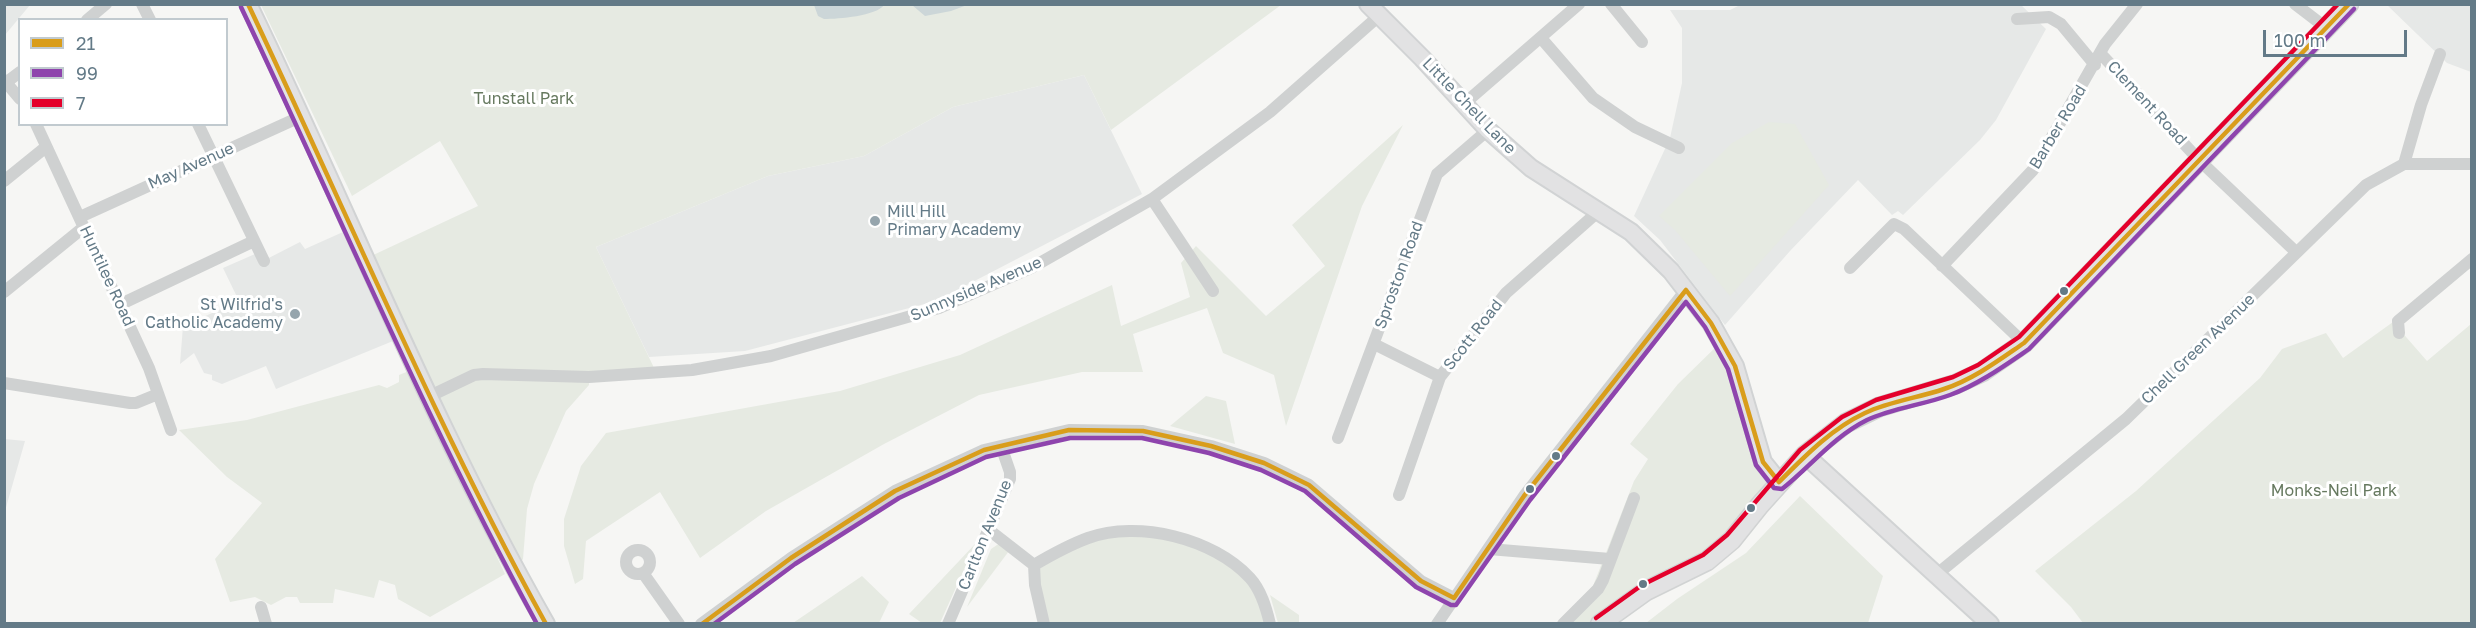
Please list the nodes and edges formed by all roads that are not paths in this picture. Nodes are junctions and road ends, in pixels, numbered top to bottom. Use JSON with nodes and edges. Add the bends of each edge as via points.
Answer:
{"nodes":[{"id":1,"x":106,"y":4,"type":"edge"},
{"id":2,"x":142,"y":4,"type":"edge"},
{"id":3,"x":248,"y":4,"type":"edge"},
{"id":4,"x":1579,"y":4,"type":"edge"},
{"id":5,"x":1611,"y":4,"type":"edge"},
{"id":6,"x":2137,"y":4,"type":"edge"},
{"id":7,"x":2295,"y":4,"type":"edge"},
{"id":8,"x":2349,"y":4,"type":"edge"},
{"id":9,"x":1374,"y":10,"type":"edge"},
{"id":10,"x":89,"y":18,"type":"edge"},
{"id":11,"x":149,"y":18,"type":"edge"},
{"id":12,"x":2017,"y":20,"type":"dead end"},
{"id":13,"x":2325,"y":27,"type":"junction"},
{"id":14,"x":1541,"y":38,"type":"junction"},
{"id":15,"x":1642,"y":42,"type":"dead end"},
{"id":16,"x":2440,"y":54,"type":"dead end"},
{"id":17,"x":2098,"y":60,"type":"junction"},
{"id":18,"x":18,"y":73,"type":"edge"},
{"id":19,"x":5,"y":82,"type":"edge"},
{"id":20,"x":18,"y":97,"type":"edge"},
{"id":21,"x":1465,"y":103,"type":"junction"},
{"id":22,"x":302,"y":116,"type":"junction"},
{"id":23,"x":37,"y":126,"type":"edge"},
{"id":24,"x":199,"y":126,"type":"edge"},
{"id":25,"x":1488,"y":130,"type":"junction"},
{"id":26,"x":46,"y":147,"type":"junction"},
{"id":27,"x":1680,"y":148,"type":"dead end"},
{"id":28,"x":212,"y":155,"type":"junction"},
{"id":29,"x":2199,"y":160,"type":"junction"},
{"id":30,"x":2404,"y":164,"type":"junction"},
{"id":31,"x":2472,"y":164,"type":"edge"},
{"id":32,"x":4,"y":181,"type":"edge"},
{"id":33,"x":1152,"y":199,"type":"junction"},
{"id":34,"x":1600,"y":210,"type":"junction"},
{"id":35,"x":82,"y":222,"type":"junction"},
{"id":36,"x":254,"y":241,"type":"junction"},
{"id":37,"x":2296,"y":252,"type":"junction"},
{"id":38,"x":2472,"y":259,"type":"edge"},
{"id":39,"x":264,"y":261,"type":"dead end"},
{"id":40,"x":1942,"y":266,"type":"junction"},
{"id":41,"x":1850,"y":268,"type":"dead end"},
{"id":42,"x":1686,"y":290,"type":"junction"},
{"id":43,"x":1213,"y":291,"type":"dead end"},
{"id":44,"x":4,"y":292,"type":"edge"},
{"id":45,"x":119,"y":305,"type":"junction"},
{"id":46,"x":2399,"y":333,"type":"dead end"},
{"id":47,"x":1374,"y":344,"type":"junction"},
{"id":48,"x":2024,"y":344,"type":"junction"},
{"id":49,"x":1440,"y":377,"type":"junction"},
{"id":50,"x":11,"y":388,"type":"edge"},
{"id":51,"x":158,"y":394,"type":"junction"},
{"id":52,"x":430,"y":396,"type":"junction"},
{"id":53,"x":171,"y":430,"type":"dead end"},
{"id":54,"x":1338,"y":438,"type":"dead end"},
{"id":55,"x":1001,"y":446,"type":"junction"},
{"id":56,"x":1805,"y":455,"type":"junction"},
{"id":57,"x":1779,"y":482,"type":"junction"},
{"id":58,"x":1399,"y":495,"type":"dead end"},
{"id":59,"x":1634,"y":498,"type":"dead end"},
{"id":60,"x":989,"y":530,"type":"junction"},
{"id":61,"x":1489,"y":549,"type":"junction"},
{"id":62,"x":1610,"y":559,"type":"junction"},
{"id":63,"x":1034,"y":565,"type":"junction"},
{"id":64,"x":643,"y":573,"type":"dead end"},
{"id":65,"x":1936,"y":575,"type":"junction"},
{"id":66,"x":1454,"y":598,"type":"junction"},
{"id":67,"x":261,"y":607,"type":"dead end"},
{"id":68,"x":266,"y":624,"type":"edge"},
{"id":69,"x":546,"y":624,"type":"edge"},
{"id":70,"x":679,"y":624,"type":"edge"},
{"id":71,"x":701,"y":624,"type":"edge"},
{"id":72,"x":948,"y":624,"type":"edge"},
{"id":73,"x":1044,"y":624,"type":"edge"},
{"id":74,"x":1270,"y":624,"type":"edge"},
{"id":75,"x":1437,"y":624,"type":"edge"},
{"id":76,"x":1563,"y":624,"type":"edge"},
{"id":77,"x":1600,"y":624,"type":"edge"},
{"id":78,"x":1990,"y":624,"type":"edge"}],
"edges":[{"from":1,"to":10,"type":"street"},
{"from":2,"to":11,"type":"street"},
{"from":3,"to":22,"type":"street"},
{"from":4,"to":14,"type":"street"},
{"from":5,"to":15,"type":"street"},
{"from":6,"to":17,"type":"street","name":"Barber Road","via":[[2105,44]]},
{"from":7,"to":13,"type":"street"},
{"from":8,"to":13,"type":"main road"},
{"from":9,"to":21,"type":"street","name":"Little Chell Lane"},
{"from":9,"to":33,"type":"street","name":"Sunnyside Avenue","via":[[1270,112]]},
{"from":12,"to":17,"type":"street","name":"Clement Road","via":[[2049,17]]},
{"from":13,"to":29,"type":"main road"},
{"from":14,"to":21,"type":"street"},
{"from":14,"to":27,"type":"street","via":[[1593,98],[1635,128]]},
{"from":16,"to":30,"type":"street"},
{"from":17,"to":29,"type":"street","name":"Clement Road"},
{"from":17,"to":40,"type":"street","name":"Barber Road","via":[[2033,170]]},
{"from":18,"to":19,"type":"street"},
{"from":19,"to":20,"type":"street"},
{"from":21,"to":25,"type":"street","name":"Little Chell Lane"},
{"from":22,"to":28,"type":"street","name":"May Avenue"},
{"from":22,"to":52,"type":"street"},
{"from":23,"to":26,"type":"street","name":"Huntilee Road"},
{"from":24,"to":28,"type":"street"},
{"from":25,"to":34,"type":"street","name":"Little Chell Lane","via":[[1531,168]]},
{"from":25,"to":47,"type":"street","name":"Sproston Road","via":[[1437,174]]},
{"from":26,"to":32,"type":"street"},
{"from":26,"to":35,"type":"street","name":"Huntilee Road"},
{"from":28,"to":35,"type":"street","name":"May Avenue"},
{"from":28,"to":36,"type":"street"},
{"from":29,"to":37,"type":"street","name":"Clement Road"},
{"from":29,"to":48,"type":"main road"},
{"from":30,"to":31,"type":"street","name":"Chell Green Avenue"},
{"from":30,"to":37,"type":"street","name":"Chell Green Avenue","via":[[2366,185]]},
{"from":33,"to":43,"type":"street"},
{"from":33,"to":52,"type":"street","name":"Sunnyside Avenue","via":[[1031,268],[939,308],[783,353],[692,370],[589,377],[474,375]]},
{"from":34,"to":42,"type":"street","name":"Little Chell Lane","via":[[1636,237]]},
{"from":34,"to":49,"type":"street","name":"Scott Road","via":[[1506,293]]},
{"from":35,"to":44,"type":"street","name":"May Avenue"},
{"from":35,"to":45,"type":"street","name":"Huntilee Road"},
{"from":36,"to":39,"type":"street"},
{"from":36,"to":45,"type":"street"},
{"from":37,"to":65,"type":"street","name":"Chell Green Avenue","via":[[2126,420]]},
{"from":38,"to":46,"type":"street","via":[[2398,321]]},
{"from":40,"to":41,"type":"street","via":[[1894,224]]},
{"from":40,"to":48,"type":"street"},
{"from":42,"to":57,"type":"street","name":"Little Chell Lane","via":[[1711,323],[1735,366],[1762,462]]},
{"from":42,"to":61,"type":"street","via":[[1524,496]]},
{"from":45,"to":51,"type":"street","name":"Huntilee Road"},
{"from":47,"to":49,"type":"street"},
{"from":47,"to":54,"type":"street","name":"Sproston Road"},
{"from":48,"to":56,"type":"main road","via":[[1956,384],[1863,414]]},
{"from":49,"to":58,"type":"street","name":"Scott Road"},
{"from":50,"to":51,"type":"street","via":[[130,403]]},
{"from":51,"to":53,"type":"street","name":"Huntilee Road"},
{"from":52,"to":69,"type":"street"},
{"from":55,"to":60,"type":"street","name":"Carlton Avenue","via":[[1010,479]]},
{"from":55,"to":66,"type":"street","via":[[1069,430],[1143,431],[1264,463],[1309,485],[1421,581]]},
{"from":55,"to":71,"type":"street","via":[[895,491],[790,558]]},
{"from":56,"to":57,"type":"main road"},
{"from":56,"to":65,"type":"street"},
{"from":57,"to":77,"type":"main road","via":[[1732,540],[1707,561],[1646,591]]},
{"from":59,"to":62,"type":"street"},
{"from":60,"to":63,"type":"street"},
{"from":60,"to":72,"type":"street","name":"Carlton Avenue"},
{"from":61,"to":62,"type":"street"},
{"from":61,"to":66,"type":"street"},
{"from":62,"to":76,"type":"street","via":[[1598,589]]},
{"from":63,"to":73,"type":"street"},
{"from":63,"to":74,"type":"street","via":[[1101,535],[1132,532],[1173,536],[1228,559],[1245,573],[1259,591]]},
{"from":64,"to":70,"type":"street"},
{"from":65,"to":78,"type":"street"},
{"from":66,"to":75,"type":"street"},
{"from":67,"to":68,"type":"street"}]}
